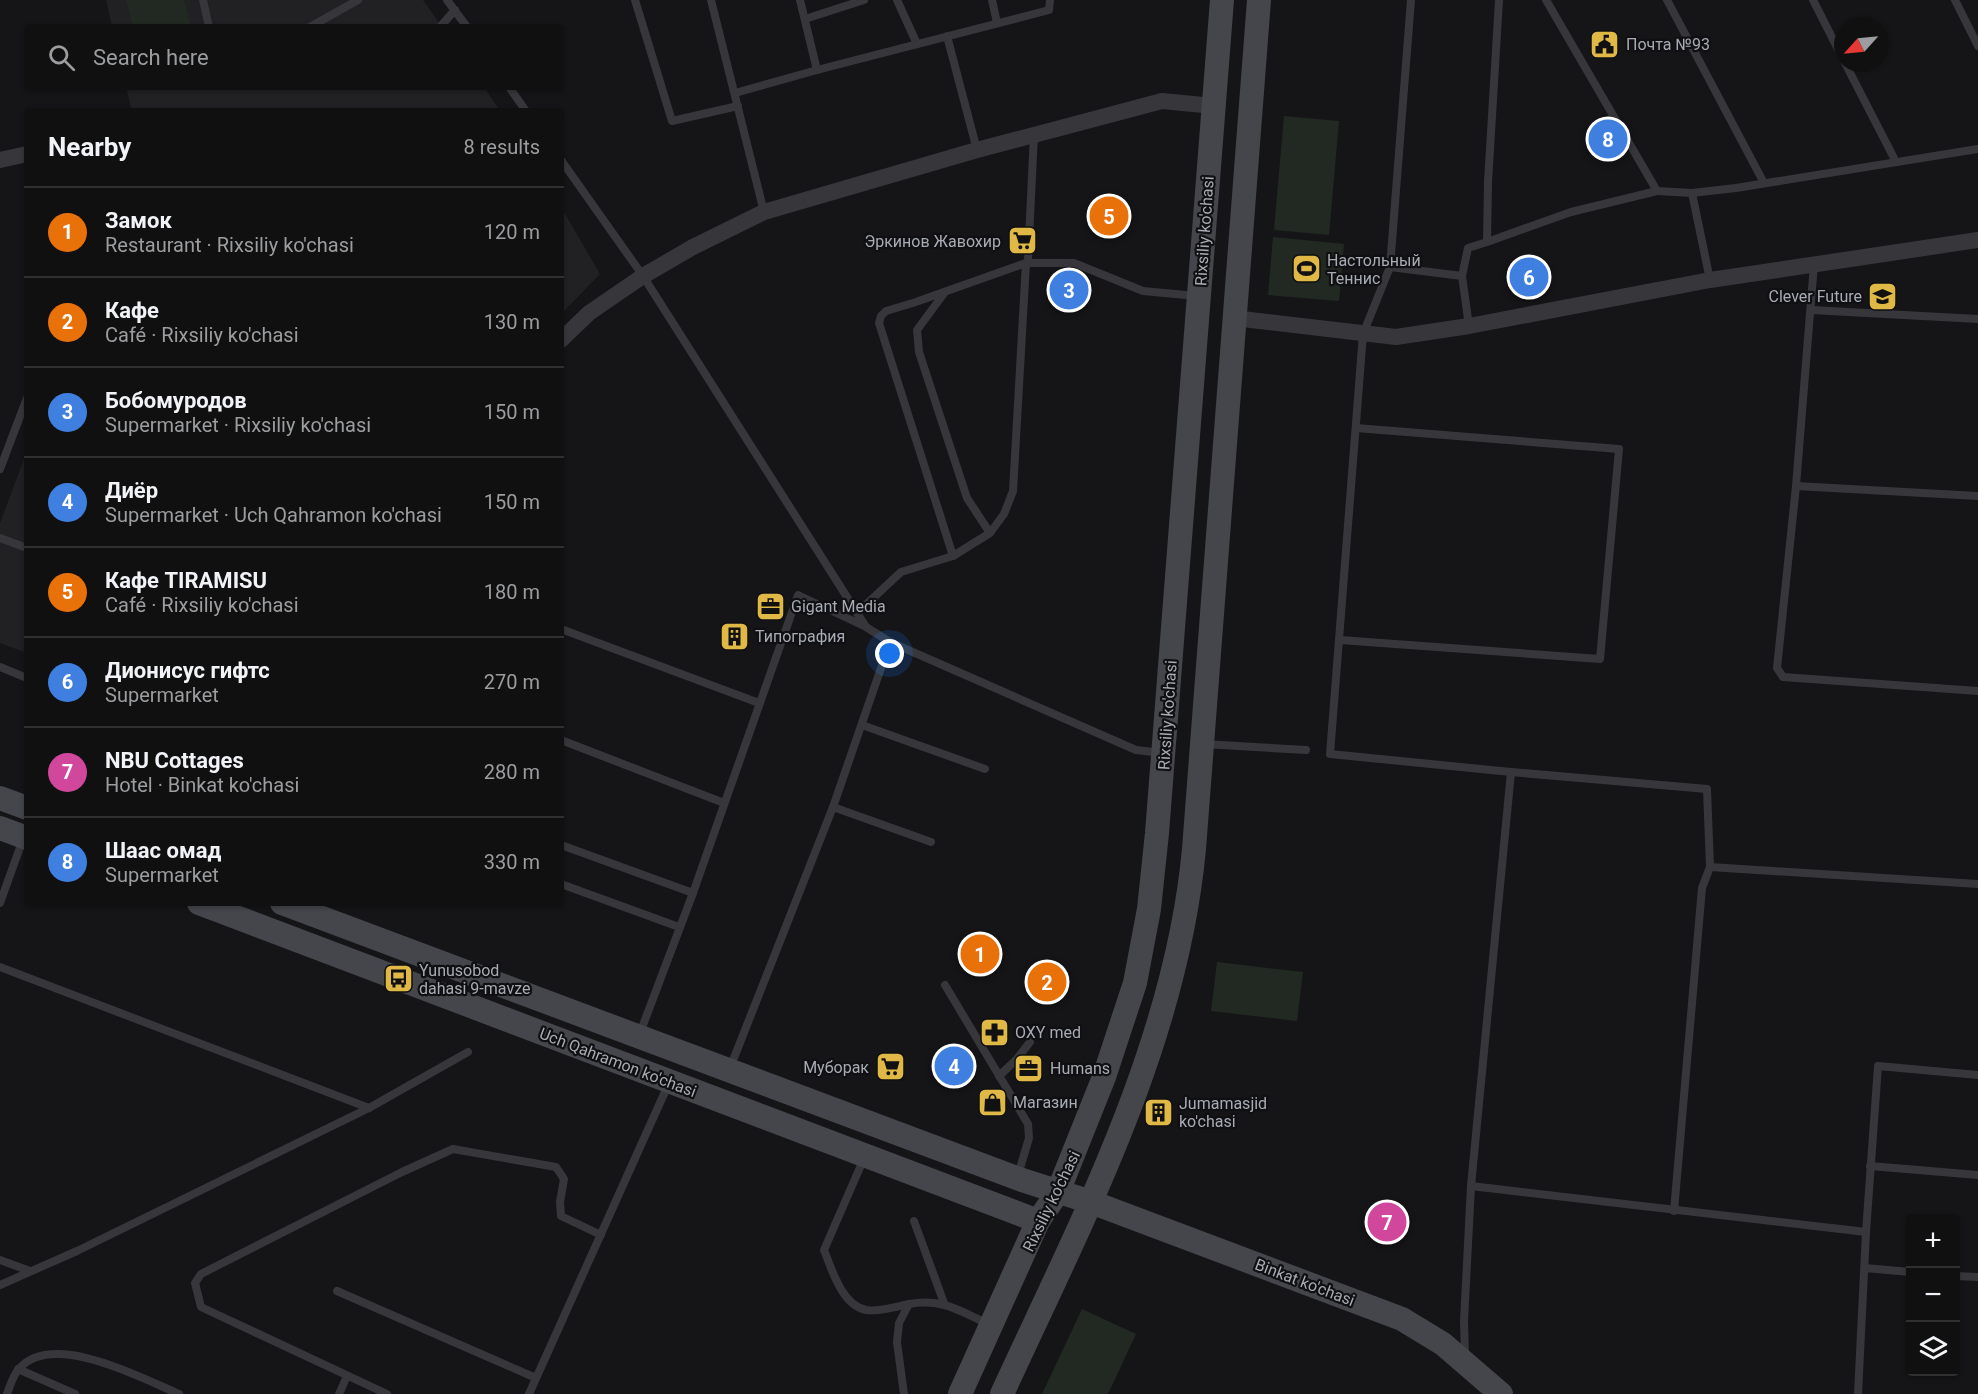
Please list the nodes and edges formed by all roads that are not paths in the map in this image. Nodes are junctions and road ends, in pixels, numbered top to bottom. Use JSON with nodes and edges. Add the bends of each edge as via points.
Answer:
{"nodes":[{"id":1,"x":203,"y":0,"type":"edge"},
{"id":2,"x":358,"y":0,"type":"edge"},
{"id":3,"x":447,"y":0,"type":"edge"},
{"id":4,"x":635,"y":0,"type":"edge"},
{"id":5,"x":711,"y":0,"type":"edge"},
{"id":6,"x":800,"y":0,"type":"edge"},
{"id":7,"x":864,"y":0,"type":"edge"},
{"id":8,"x":897,"y":0,"type":"edge"},
{"id":9,"x":992,"y":0,"type":"edge"},
{"id":10,"x":1050,"y":0,"type":"edge"},
{"id":11,"x":1222,"y":0,"type":"edge"},
{"id":12,"x":1259,"y":0,"type":"edge"},
{"id":13,"x":1412,"y":0,"type":"edge"},
{"id":14,"x":1499,"y":0,"type":"edge"},
{"id":15,"x":1546,"y":0,"type":"edge"},
{"id":16,"x":1667,"y":0,"type":"edge"},
{"id":17,"x":1813,"y":0,"type":"edge"},
{"id":18,"x":1955,"y":0,"type":"edge"},
{"id":19,"x":455,"y":10,"type":"junction"},
{"id":20,"x":805,"y":19,"type":"junction"},
{"id":21,"x":997,"y":23,"type":"junction"},
{"id":22,"x":208,"y":24,"type":"edge"},
{"id":23,"x":315,"y":24,"type":"edge"},
{"id":24,"x":443,"y":24,"type":"edge"},
{"id":25,"x":465,"y":24,"type":"edge"},
{"id":26,"x":947,"y":36,"type":"junction"},
{"id":27,"x":1834,"y":41,"type":"edge"},
{"id":28,"x":916,"y":44,"type":"junction"},
{"id":29,"x":1978,"y":46,"type":"edge"},
{"id":30,"x":817,"y":70,"type":"junction"},
{"id":31,"x":1850,"y":72,"type":"edge"},
{"id":32,"x":511,"y":90,"type":"edge"},
{"id":33,"x":735,"y":93,"type":"junction"},
{"id":34,"x":738,"y":105,"type":"junction"},
{"id":35,"x":1214,"y":106,"type":"junction"},
{"id":36,"x":524,"y":108,"type":"edge"},
{"id":37,"x":1034,"y":134,"type":"junction"},
{"id":38,"x":1978,"y":149,"type":"edge"},
{"id":39,"x":977,"y":150,"type":"junction"},
{"id":40,"x":24,"y":155,"type":"edge"},
{"id":41,"x":0,"y":160,"type":"edge"},
{"id":42,"x":1896,"y":162,"type":"junction"},
{"id":43,"x":564,"y":164,"type":"edge"},
{"id":44,"x":1764,"y":183,"type":"junction"},
{"id":45,"x":1657,"y":191,"type":"junction"},
{"id":46,"x":1692,"y":193,"type":"junction"},
{"id":47,"x":764,"y":213,"type":"junction"},
{"id":48,"x":1978,"y":240,"type":"edge"},
{"id":49,"x":1487,"y":242,"type":"junction"},
{"id":50,"x":1026,"y":263,"type":"junction"},
{"id":51,"x":1815,"y":264,"type":"junction"},
{"id":52,"x":1390,"y":267,"type":"junction"},
{"id":53,"x":643,"y":276,"type":"junction"},
{"id":54,"x":1462,"y":276,"type":"junction"},
{"id":55,"x":1710,"y":280,"type":"junction"},
{"id":56,"x":945,"y":292,"type":"junction"},
{"id":57,"x":1199,"y":296,"type":"junction"},
{"id":58,"x":1811,"y":310,"type":"junction"},
{"id":59,"x":1234,"y":318,"type":"junction"},
{"id":60,"x":1978,"y":319,"type":"edge"},
{"id":61,"x":1469,"y":326,"type":"junction"},
{"id":62,"x":1363,"y":334,"type":"junction"},
{"id":63,"x":564,"y":337,"type":"edge"},
{"id":64,"x":24,"y":406,"type":"edge"},
{"id":65,"x":1356,"y":428,"type":"junction"},
{"id":66,"x":0,"y":469,"type":"edge"},
{"id":67,"x":1796,"y":486,"type":"junction"},
{"id":68,"x":1978,"y":496,"type":"edge"},
{"id":69,"x":990,"y":533,"type":"junction"},
{"id":70,"x":0,"y":538,"type":"edge"},
{"id":71,"x":24,"y":547,"type":"edge"},
{"id":72,"x":953,"y":556,"type":"junction"},
{"id":73,"x":857,"y":613,"type":"junction"},
{"id":74,"x":866,"y":627,"type":"junction"},
{"id":75,"x":564,"y":629,"type":"edge"},
{"id":76,"x":1340,"y":640,"type":"junction"},
{"id":77,"x":890,"y":642,"type":"junction"},
{"id":78,"x":0,"y":667,"type":"edge"},
{"id":79,"x":24,"y":677,"type":"edge"},
{"id":80,"x":1978,"y":691,"type":"edge"},
{"id":81,"x":759,"y":703,"type":"junction"},
{"id":82,"x":862,"y":725,"type":"junction"},
{"id":83,"x":564,"y":741,"type":"edge"},
{"id":84,"x":1202,"y":744,"type":"junction"},
{"id":85,"x":1306,"y":750,"type":"dead end"},
{"id":86,"x":1164,"y":753,"type":"junction"},
{"id":87,"x":985,"y":769,"type":"dead end"},
{"id":88,"x":1511,"y":772,"type":"junction"},
{"id":89,"x":0,"y":798,"type":"edge"},
{"id":90,"x":724,"y":802,"type":"junction"},
{"id":91,"x":24,"y":807,"type":"edge"},
{"id":92,"x":833,"y":807,"type":"junction"},
{"id":93,"x":0,"y":828,"type":"edge"},
{"id":94,"x":24,"y":836,"type":"edge"},
{"id":95,"x":24,"y":842,"type":"edge"},
{"id":96,"x":931,"y":842,"type":"dead end"},
{"id":97,"x":564,"y":846,"type":"edge"},
{"id":98,"x":1156,"y":846,"type":"junction"},
{"id":99,"x":1194,"y":849,"type":"junction"},
{"id":100,"x":1710,"y":867,"type":"junction"},
{"id":101,"x":1978,"y":884,"type":"edge"},
{"id":102,"x":564,"y":885,"type":"edge"},
{"id":103,"x":693,"y":893,"type":"junction"},
{"id":104,"x":0,"y":903,"type":"edge"},
{"id":105,"x":207,"y":906,"type":"edge"},
{"id":106,"x":312,"y":908,"type":"edge"},
{"id":107,"x":679,"y":927,"type":"junction"},
{"id":108,"x":0,"y":968,"type":"edge"},
{"id":109,"x":945,"y":985,"type":"dead end"},
{"id":110,"x":538,"y":999,"type":"junction"},
{"id":111,"x":526,"y":1027,"type":"junction"},
{"id":112,"x":639,"y":1037,"type":"junction"},
{"id":113,"x":1030,"y":1042,"type":"dead end"},
{"id":114,"x":468,"y":1052,"type":"dead end"},
{"id":115,"x":729,"y":1071,"type":"junction"},
{"id":116,"x":1978,"y":1075,"type":"edge"},
{"id":117,"x":999,"y":1076,"type":"junction"},
{"id":118,"x":670,"y":1081,"type":"junction"},
{"id":119,"x":369,"y":1108,"type":"junction"},
{"id":120,"x":866,"y":1156,"type":"junction"},
{"id":121,"x":1870,"y":1166,"type":"junction"},
{"id":122,"x":1978,"y":1175,"type":"edge"},
{"id":123,"x":1017,"y":1179,"type":"junction"},
{"id":124,"x":1471,"y":1186,"type":"junction"},
{"id":125,"x":1058,"y":1192,"type":"junction"},
{"id":126,"x":1091,"y":1202,"type":"junction"},
{"id":127,"x":1674,"y":1211,"type":"junction"},
{"id":128,"x":914,"y":1221,"type":"dead end"},
{"id":129,"x":1038,"y":1221,"type":"junction"},
{"id":130,"x":1866,"y":1232,"type":"junction"},
{"id":131,"x":601,"y":1235,"type":"junction"},
{"id":132,"x":0,"y":1260,"type":"edge"},
{"id":133,"x":1865,"y":1268,"type":"junction"},
{"id":134,"x":30,"y":1271,"type":"junction"},
{"id":135,"x":1906,"y":1272,"type":"edge"},
{"id":136,"x":1960,"y":1276,"type":"edge"},
{"id":137,"x":1978,"y":1277,"type":"edge"},
{"id":138,"x":0,"y":1285,"type":"edge"},
{"id":139,"x":337,"y":1291,"type":"dead end"},
{"id":140,"x":944,"y":1303,"type":"junction"},
{"id":141,"x":909,"y":1305,"type":"junction"},
{"id":142,"x":992,"y":1325,"type":"junction"},
{"id":143,"x":1466,"y":1362,"type":"junction"},
{"id":144,"x":18,"y":1369,"type":"junction"},
{"id":145,"x":347,"y":1376,"type":"junction"},
{"id":146,"x":536,"y":1378,"type":"junction"},
{"id":147,"x":7,"y":1394,"type":"edge"},
{"id":148,"x":75,"y":1394,"type":"edge"},
{"id":149,"x":179,"y":1394,"type":"edge"},
{"id":150,"x":339,"y":1394,"type":"edge"},
{"id":151,"x":387,"y":1394,"type":"edge"},
{"id":152,"x":529,"y":1394,"type":"edge"},
{"id":153,"x":904,"y":1394,"type":"edge"},
{"id":154,"x":960,"y":1394,"type":"edge"},
{"id":155,"x":1002,"y":1394,"type":"edge"},
{"id":156,"x":1501,"y":1394,"type":"edge"},
{"id":157,"x":1858,"y":1394,"type":"edge"}],
"edges":[{"from":1,"to":22,"type":"lane"},
{"from":2,"to":23,"type":"lane"},
{"from":3,"to":19,"type":"lane"},
{"from":4,"to":34,"type":"lane","via":[[672,121]]},
{"from":5,"to":33,"type":"lane"},
{"from":6,"to":20,"type":"lane"},
{"from":7,"to":20,"type":"lane"},
{"from":8,"to":28,"type":"lane"},
{"from":9,"to":21,"type":"lane"},
{"from":10,"to":21,"type":"lane","via":[[1049,10]]},
{"from":11,"to":35,"type":"main road","name":"Rixsiliy ko'chasi"},
{"from":12,"to":59,"type":"main road","name":"Rixsiliy ko'chasi"},
{"from":13,"to":52,"type":"lane"},
{"from":14,"to":49,"type":"lane"},
{"from":15,"to":45,"type":"lane"},
{"from":16,"to":44,"type":"lane"},
{"from":17,"to":27,"type":"lane"},
{"from":18,"to":29,"type":"lane"},
{"from":19,"to":24,"type":"lane"},
{"from":19,"to":25,"type":"lane"},
{"from":20,"to":30,"type":"lane"},
{"from":21,"to":26,"type":"lane"},
{"from":26,"to":28,"type":"lane"},
{"from":26,"to":39,"type":"lane"},
{"from":28,"to":30,"type":"lane"},
{"from":30,"to":33,"type":"lane"},
{"from":31,"to":42,"type":"lane"},
{"from":32,"to":36,"type":"lane"},
{"from":33,"to":34,"type":"lane"},
{"from":34,"to":47,"type":"lane"},
{"from":35,"to":37,"type":"street","via":[[1162,101]]},
{"from":35,"to":57,"type":"main road","name":"Rixsiliy ko'chasi"},
{"from":37,"to":39,"type":"street"},
{"from":37,"to":50,"type":"lane"},
{"from":38,"to":42,"type":"lane"},
{"from":39,"to":47,"type":"street"},
{"from":40,"to":41,"type":"street"},
{"from":42,"to":44,"type":"lane"},
{"from":43,"to":53,"type":"lane"},
{"from":44,"to":46,"type":"lane"},
{"from":45,"to":46,"type":"lane"},
{"from":45,"to":49,"type":"lane","via":[[1570,212]]},
{"from":46,"to":55,"type":"lane"},
{"from":47,"to":53,"type":"street"},
{"from":48,"to":51,"type":"street"},
{"from":49,"to":54,"type":"lane","via":[[1468,248]]},
{"from":50,"to":56,"type":"lane"},
{"from":50,"to":57,"type":"lane","via":[[1074,263],[1143,291]]},
{"from":50,"to":69,"type":"lane","via":[[1013,491],[1004,514]]},
{"from":51,"to":55,"type":"street"},
{"from":51,"to":58,"type":"lane"},
{"from":52,"to":54,"type":"lane"},
{"from":52,"to":62,"type":"lane"},
{"from":53,"to":63,"type":"street","via":[[589,313]]},
{"from":53,"to":73,"type":"lane"},
{"from":54,"to":61,"type":"lane"},
{"from":55,"to":61,"type":"street"},
{"from":56,"to":69,"type":"lane","via":[[918,330],[919,351],[967,498]]},
{"from":56,"to":72,"type":"lane","via":[[885,311],[879,323]]},
{"from":57,"to":86,"type":"main road","name":"Rixsiliy ko'chasi"},
{"from":58,"to":60,"type":"lane"},
{"from":58,"to":67,"type":"lane"},
{"from":59,"to":62,"type":"street"},
{"from":59,"to":84,"type":"main road","name":"Rixsiliy ko'chasi"},
{"from":61,"to":62,"type":"street","via":[[1396,337]]},
{"from":62,"to":65,"type":"lane"},
{"from":64,"to":66,"type":"lane"},
{"from":65,"to":76,"type":"lane"},
{"from":65,"to":76,"type":"lane","via":[[1619,449],[1600,659]]},
{"from":67,"to":68,"type":"lane"},
{"from":67,"to":80,"type":"lane","via":[[1777,668],[1783,677]]},
{"from":69,"to":72,"type":"lane"},
{"from":70,"to":71,"type":"lane"},
{"from":72,"to":73,"type":"lane","via":[[901,572]]},
{"from":73,"to":74,"type":"lane"},
{"from":74,"to":77,"type":"lane"},
{"from":74,"to":81,"type":"lane","via":[[798,595]]},
{"from":75,"to":81,"type":"lane"},
{"from":76,"to":88,"type":"lane","via":[[1330,754]]},
{"from":77,"to":82,"type":"lane"},
{"from":77,"to":86,"type":"lane","via":[[1136,750]]},
{"from":78,"to":79,"type":"lane"},
{"from":81,"to":90,"type":"lane"},
{"from":82,"to":87,"type":"lane"},
{"from":82,"to":92,"type":"lane"},
{"from":83,"to":90,"type":"lane"},
{"from":84,"to":85,"type":"lane"},
{"from":84,"to":99,"type":"main road","name":"Rixsiliy ko'chasi"},
{"from":86,"to":98,"type":"main road","name":"Rixsiliy ko'chasi"},
{"from":88,"to":100,"type":"lane","via":[[1707,789]]},
{"from":88,"to":124,"type":"lane"},
{"from":89,"to":91,"type":"main road"},
{"from":90,"to":103,"type":"lane"},
{"from":92,"to":96,"type":"lane"},
{"from":92,"to":115,"type":"lane"},
{"from":93,"to":94,"type":"main road"},
{"from":95,"to":104,"type":"lane"},
{"from":97,"to":103,"type":"lane"},
{"from":98,"to":99,"type":"main road","via":[[1162,857],[1172,861],[1185,859]]},
{"from":98,"to":125,"type":"main road","name":"Rixsiliy ko'chasi","via":[[1135,983],[1104,1077]]},
{"from":99,"to":126,"type":"main road","name":"Rixsiliy ko'chasi","via":[[1178,948],[1159,1021]]},
{"from":100,"to":101,"type":"lane"},
{"from":100,"to":127,"type":"lane","via":[[1702,888]]},
{"from":102,"to":107,"type":"lane"},
{"from":103,"to":107,"type":"lane"},
{"from":105,"to":111,"type":"main road","name":"Uch Qahramon ko'chasi"},
{"from":106,"to":110,"type":"main road","name":"Uch Qahramon ko'chasi"},
{"from":107,"to":112,"type":"lane"},
{"from":108,"to":119,"type":"lane"},
{"from":109,"to":117,"type":"lane"},
{"from":110,"to":111,"type":"main road"},
{"from":110,"to":112,"type":"main road","name":"Uch Qahramon ko'chasi"},
{"from":111,"to":118,"type":"main road","name":"Uch Qahramon ko'chasi"},
{"from":112,"to":115,"type":"main road","name":"Uch Qahramon ko'chasi"},
{"from":113,"to":117,"type":"lane"},
{"from":114,"to":119,"type":"lane"},
{"from":115,"to":123,"type":"main road","name":"Uch Qahramon ko'chasi"},
{"from":116,"to":121,"type":"lane","via":[[1878,1066]]},
{"from":117,"to":123,"type":"lane","via":[[1028,1124],[1029,1138]]},
{"from":118,"to":120,"type":"main road","name":"Uch Qahramon ko'chasi"},
{"from":118,"to":131,"type":"lane"},
{"from":119,"to":134,"type":"lane"},
{"from":120,"to":129,"type":"main road","name":"Uch Qahramon ko'chasi"},
{"from":120,"to":141,"type":"lane","via":[[825,1250],[837,1281],[852,1304],[867,1310]]},
{"from":121,"to":122,"type":"lane"},
{"from":121,"to":130,"type":"lane"},
{"from":123,"to":125,"type":"main road","name":"Uch Qahramon ko'chasi"},
{"from":124,"to":127,"type":"lane"},
{"from":124,"to":143,"type":"lane","via":[[1464,1321]]},
{"from":125,"to":126,"type":"main road","name":"Uch Qahramon ko'chasi"},
{"from":125,"to":129,"type":"main road","name":"Rixsiliy ko'chasi"},
{"from":126,"to":129,"type":"main road"},
{"from":126,"to":143,"type":"main road","name":"Binkat ko'chasi","via":[[1401,1319],[1436,1338]]},
{"from":126,"to":155,"type":"main road","name":"Rixsiliy ko'chasi"},
{"from":127,"to":130,"type":"lane"},
{"from":128,"to":140,"type":"lane"},
{"from":129,"to":142,"type":"main road","name":"Rixsiliy ko'chasi"},
{"from":130,"to":133,"type":"lane"},
{"from":131,"to":145,"type":"lane","via":[[561,1216],[564,1179],[556,1167],[453,1149],[201,1274],[195,1283],[201,1306]]},
{"from":131,"to":146,"type":"lane"},
{"from":132,"to":134,"type":"lane"},
{"from":133,"to":135,"type":"lane"},
{"from":133,"to":157,"type":"lane"},
{"from":134,"to":138,"type":"lane"},
{"from":136,"to":137,"type":"lane"},
{"from":139,"to":146,"type":"lane"},
{"from":140,"to":141,"type":"lane"},
{"from":140,"to":142,"type":"lane"},
{"from":141,"to":153,"type":"lane","via":[[899,1323],[897,1342]]},
{"from":142,"to":154,"type":"main road","name":"Rixsiliy ko'chasi"},
{"from":143,"to":156,"type":"main road","name":"Binkat ko'chasi"},
{"from":144,"to":147,"type":"lane"},
{"from":144,"to":148,"type":"lane"},
{"from":144,"to":149,"type":"lane","via":[[33,1358],[79,1355]]},
{"from":145,"to":150,"type":"lane"},
{"from":145,"to":151,"type":"lane"},
{"from":146,"to":152,"type":"lane"}]}
